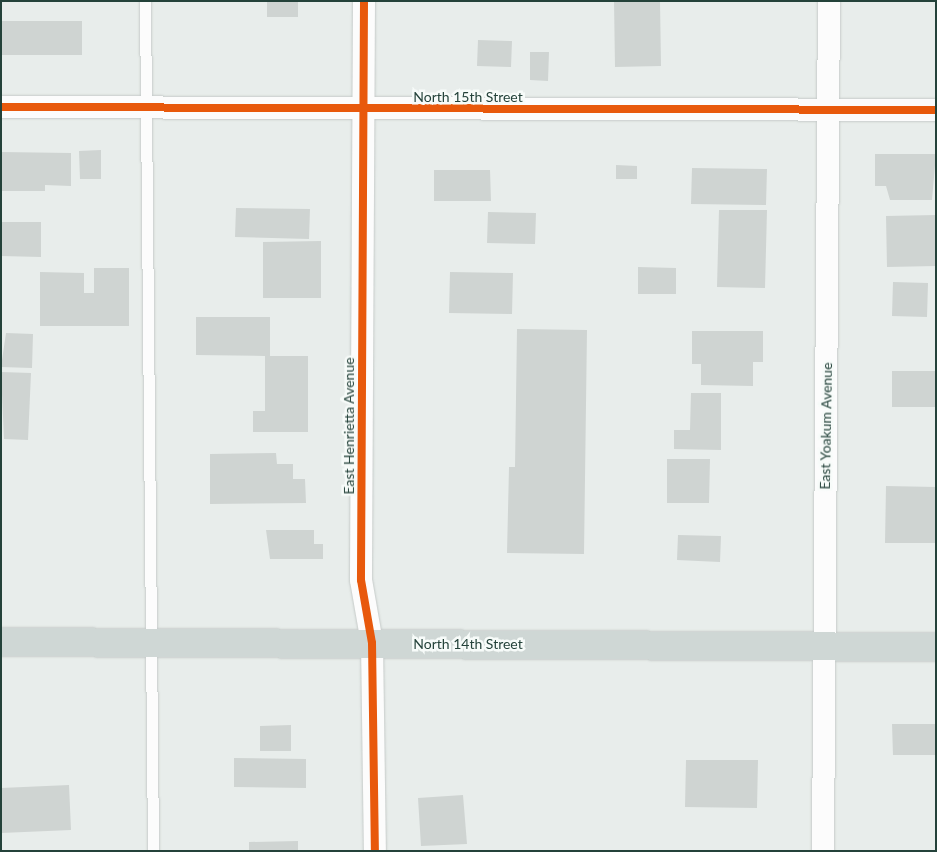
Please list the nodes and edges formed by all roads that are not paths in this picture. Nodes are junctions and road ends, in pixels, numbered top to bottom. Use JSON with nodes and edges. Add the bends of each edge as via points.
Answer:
{"nodes":[{"id":1,"x":145,"y":1,"type":"edge"},
{"id":2,"x":364,"y":1,"type":"edge"},
{"id":3,"x":829,"y":1,"type":"edge"},
{"id":4,"x":1,"y":108,"type":"edge"},
{"id":5,"x":146,"y":109,"type":"junction"},
{"id":6,"x":829,"y":109,"type":"junction"},
{"id":7,"x":362,"y":110,"type":"junction"},
{"id":8,"x":936,"y":110,"type":"edge"},
{"id":9,"x":1,"y":642,"type":"edge"},
{"id":10,"x":372,"y":643,"type":"junction"},
{"id":11,"x":154,"y":645,"type":"junction"},
{"id":12,"x":824,"y":646,"type":"junction"},
{"id":13,"x":936,"y":647,"type":"edge"},
{"id":14,"x":154,"y":851,"type":"edge"},
{"id":15,"x":375,"y":851,"type":"edge"},
{"id":16,"x":823,"y":851,"type":"edge"}],
"edges":[{"from":1,"to":5,"type":"lane"},
{"from":2,"to":7,"type":"street","name":"East Henrietta Avenue"},
{"from":3,"to":6,"type":"street","name":"East Yoakum Avenue"},
{"from":4,"to":5,"type":"street","name":"North 15th Street"},
{"from":5,"to":7,"type":"street","name":"North 15th Street"},
{"from":5,"to":11,"type":"lane"},
{"from":6,"to":7,"type":"street","name":"North 15th Street"},
{"from":6,"to":8,"type":"street","name":"North 15th Street"},
{"from":6,"to":12,"type":"street","name":"East Yoakum Avenue"},
{"from":7,"to":10,"type":"street","name":"East Henrietta Avenue","via":[[361,580]]},
{"from":9,"to":11,"type":"main road","name":"North 14th Street"},
{"from":10,"to":11,"type":"main road","name":"North 14th Street"},
{"from":10,"to":12,"type":"main road","name":"North 14th Street"},
{"from":10,"to":15,"type":"street","name":"East Henrietta Avenue"},
{"from":11,"to":14,"type":"lane"},
{"from":12,"to":13,"type":"main road","name":"North 14th Street"},
{"from":12,"to":16,"type":"street","name":"East Yoakum Avenue"}]}
